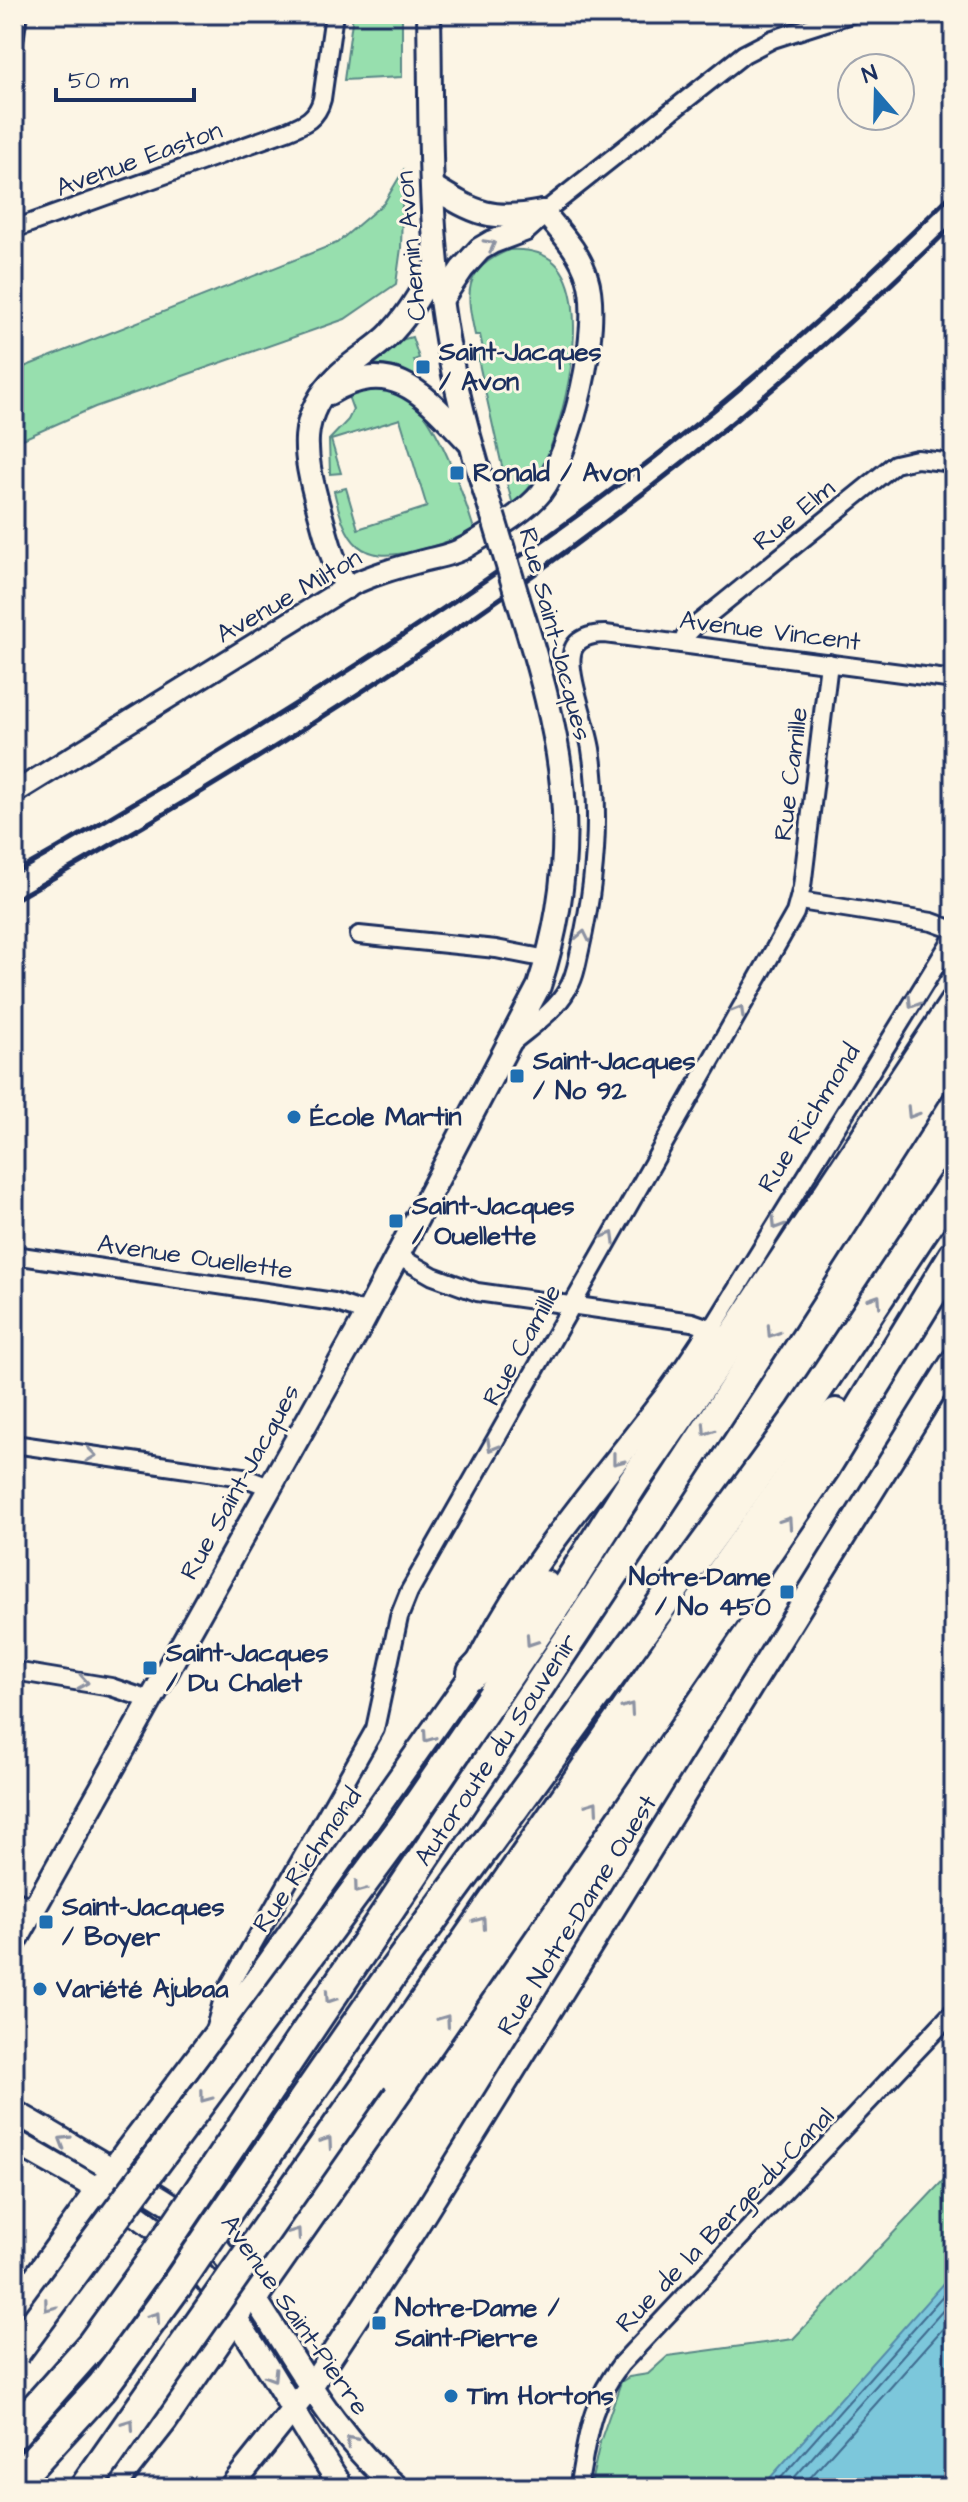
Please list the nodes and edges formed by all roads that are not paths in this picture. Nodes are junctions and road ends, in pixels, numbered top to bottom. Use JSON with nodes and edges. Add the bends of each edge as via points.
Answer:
{"nodes":[{"id":1,"x":18,"y":14,"type":"edge"},
{"id":2,"x":334,"y":14,"type":"edge"},
{"id":3,"x":429,"y":14,"type":"edge"},
{"id":4,"x":851,"y":14,"type":"edge"},
{"id":5,"x":14,"y":42,"type":"edge"},
{"id":6,"x":433,"y":187,"type":"junction"},
{"id":7,"x":544,"y":212,"type":"junction"},
{"id":8,"x":14,"y":229,"type":"edge"},
{"id":9,"x":437,"y":266,"type":"junction"},
{"id":10,"x":441,"y":300,"type":"junction"},
{"id":11,"x":319,"y":402,"type":"junction"},
{"id":12,"x":470,"y":444,"type":"junction"},
{"id":13,"x":954,"y":463,"type":"edge"},
{"id":14,"x":493,"y":516,"type":"joint"},
{"id":15,"x":347,"y":587,"type":"junction"},
{"id":16,"x":581,"y":639,"type":"joint"},
{"id":17,"x":682,"y":644,"type":"junction"},
{"id":18,"x":829,"y":663,"type":"junction"},
{"id":19,"x":954,"y":680,"type":"edge"},
{"id":20,"x":14,"y":793,"type":"edge"},
{"id":21,"x":800,"y":901,"type":"junction"},
{"id":22,"x":954,"y":930,"type":"edge"},
{"id":23,"x":359,"y":935,"type":"dead end"},
{"id":24,"x":954,"y":936,"type":"edge"},
{"id":25,"x":547,"y":959,"type":"junction"},
{"id":26,"x":954,"y":1005,"type":"edge"},
{"id":27,"x":510,"y":1045,"type":"junction"},
{"id":28,"x":954,"y":1047,"type":"edge"},
{"id":29,"x":954,"y":1183,"type":"edge"},
{"id":30,"x":954,"y":1254,"type":"edge"},
{"id":31,"x":14,"y":1255,"type":"edge"},
{"id":32,"x":396,"y":1255,"type":"junction"},
{"id":33,"x":571,"y":1305,"type":"junction"},
{"id":34,"x":367,"y":1313,"type":"junction"},
{"id":35,"x":712,"y":1329,"type":"junction"},
{"id":36,"x":954,"y":1359,"type":"edge"},
{"id":37,"x":14,"y":1444,"type":"edge"},
{"id":38,"x":634,"y":1481,"type":"junction"},
{"id":39,"x":269,"y":1487,"type":"junction"},
{"id":40,"x":14,"y":1671,"type":"edge"},
{"id":41,"x":473,"y":1673,"type":"junction"},
{"id":42,"x":150,"y":1700,"type":"junction"},
{"id":43,"x":24,"y":1904,"type":"edge"},
{"id":44,"x":14,"y":1944,"type":"edge"},
{"id":45,"x":954,"y":2011,"type":"edge"},
{"id":46,"x":212,"y":2038,"type":"junction"},
{"id":47,"x":14,"y":2112,"type":"edge"},
{"id":48,"x":14,"y":2141,"type":"edge"},
{"id":49,"x":113,"y":2170,"type":"junction"},
{"id":50,"x":98,"y":2191,"type":"junction"},
{"id":51,"x":14,"y":2306,"type":"edge"},
{"id":52,"x":243,"y":2308,"type":"junction"},
{"id":53,"x":14,"y":2353,"type":"edge"},
{"id":54,"x":310,"y":2388,"type":"junction"},
{"id":55,"x":293,"y":2411,"type":"junction"},
{"id":56,"x":14,"y":2433,"type":"edge"},
{"id":57,"x":14,"y":2483,"type":"edge"},
{"id":58,"x":85,"y":2488,"type":"edge"},
{"id":59,"x":113,"y":2488,"type":"edge"},
{"id":60,"x":230,"y":2488,"type":"edge"},
{"id":61,"x":343,"y":2488,"type":"edge"},
{"id":62,"x":398,"y":2488,"type":"edge"},
{"id":63,"x":578,"y":2488,"type":"edge"}],
"edges":[{"from":1,"to":5,"type":"street"},
{"from":2,"to":8,"type":"street","name":"Avenue Easton","via":[[320,109],[312,119]]},
{"from":3,"to":6,"type":"main road","name":"Chemin Avon"},
{"from":4,"to":7,"type":"street","via":[[744,54]]},
{"from":6,"to":7,"type":"main road","via":[[481,213],[516,217]]},
{"from":6,"to":9,"type":"main road","name":"Chemin Avon"},
{"from":10,"to":7,"type":"main road","one_way":true,"via":[[480,249],[524,230]]},
{"from":7,"to":15,"type":"street","name":"Avenue Milton","via":[[583,265],[592,315],[574,415],[547,484],[529,505],[461,550]]},
{"from":9,"to":10,"type":"main road","name":"Chemin Avon"},
{"from":9,"to":11,"type":"main road","via":[[397,326],[341,374]]},
{"from":10,"to":12,"type":"main road","name":"Chemin Avon"},
{"from":11,"to":12,"type":"main road","via":[[349,383],[394,379],[429,400]]},
{"from":11,"to":15,"type":"main road","via":[[306,430],[305,453],[334,561]]},
{"from":12,"to":14,"type":"main road","name":"Chemin Avon"},
{"from":13,"to":17,"type":"street","name":"Rue Elm","via":[[910,459],[890,468],[695,626]]},
{"from":14,"to":25,"type":"main road","name":"Rue Saint-Jacques","bridge":true,"via":[[553,719],[563,784],[563,874]]},
{"from":15,"to":20,"type":"street","name":"Avenue Milton"},
{"from":16,"to":17,"type":"street","name":"Avenue Vincent","via":[[597,634]]},
{"from":27,"to":16,"type":"street","name":"Rue Saint-Jacques","one_way":true,"via":[[567,992],[587,918],[596,795],[571,658]]},
{"from":17,"to":18,"type":"street","name":"Avenue Vincent"},
{"from":18,"to":19,"type":"street","name":"Avenue Vincent"},
{"from":18,"to":21,"type":"street","name":"Rue Camille"},
{"from":21,"to":22,"type":"street"},
{"from":33,"to":21,"type":"street","name":"Rue Camille","one_way":true},
{"from":23,"to":25,"type":"street"},
{"from":24,"to":35,"type":"street","name":"Rue Richmond","one_way":true},
{"from":25,"to":27,"type":"main road","name":"Rue Saint-Jacques"},
{"from":26,"to":38,"type":"highway"},
{"from":27,"to":32,"type":"main road","name":"Rue Saint-Jacques"},
{"from":28,"to":56,"type":"highway","name":"Autoroute du Souvenir","one_way":true,"bridge":true,"via":[[531,1697],[151,2263],[92,2345]]},
{"from":57,"to":29,"type":"highway","name":"Autoroute du Souvenir","one_way":true,"bridge":true,"via":[[109,2379],[389,1978],[802,1412]]},
{"from":52,"to":30,"type":"highway","one_way":true,"via":[[815,1481]]},
{"from":58,"to":30,"type":"highway","one_way":true,"bridge":true,"via":[[733,1557]]},
{"from":31,"to":34,"type":"street","name":"Avenue Ouellette","via":[[334,1302]]},
{"from":32,"to":33,"type":"street","via":[[464,1288]]},
{"from":32,"to":34,"type":"main road","name":"Rue Saint-Jacques"},
{"from":33,"to":35,"type":"street"},
{"from":33,"to":46,"type":"street","name":"Rue Camille","one_way":true,"via":[[406,1598],[375,1729],[224,1995]]},
{"from":34,"to":39,"type":"main road","name":"Rue Saint-Jacques"},
{"from":35,"to":41,"type":"main road","name":"Rue Richmond","one_way":true,"via":[[663,1401],[543,1554],[494,1627]]},
{"from":36,"to":54,"type":"main road","name":"Rue Notre-Dame Ouest","via":[[459,2158]]},
{"from":37,"to":39,"type":"street","one_way":true,"via":[[243,1477]]},
{"from":38,"to":41,"type":"highway"},
{"from":38,"to":53,"type":"highway","one_way":true,"bridge":true,"via":[[405,1825]]},
{"from":39,"to":42,"type":"main road","name":"Rue Saint-Jacques"},
{"from":40,"to":42,"type":"street","one_way":true,"via":[[111,1687]]},
{"from":41,"to":46,"type":"main road","name":"Rue Richmond","one_way":true},
{"from":42,"to":43,"type":"main road","name":"Rue Saint-Jacques"},
{"from":43,"to":44,"type":"main road","name":"Rue Saint-Jacques"},
{"from":45,"to":63,"type":"street","name":"Rue de la Berge-du-Canal","via":[[621,2364],[595,2404]]},
{"from":46,"to":49,"type":"main road","name":"Rue Richmond"},
{"from":49,"to":47,"type":"main road","name":"Avenue Saint-Pierre","one_way":true},
{"from":48,"to":50,"type":"main road","name":"Avenue Saint-Pierre"},
{"from":49,"to":50,"type":"main road","name":"Rue Richmond"},
{"from":49,"to":52,"type":"main road","name":"Avenue Saint-Pierre","via":[[169,2203],[205,2233]]},
{"from":50,"to":51,"type":"main road","name":"Rue Richmond"},
{"from":50,"to":52,"type":"main road","name":"Avenue Saint-Pierre","via":[[142,2219]]},
{"from":52,"to":54,"type":"main road","name":"Avenue Saint-Pierre"},
{"from":52,"to":55,"type":"main road","name":"Avenue Saint-Pierre","one_way":true},
{"from":52,"to":59,"type":"main road"},
{"from":54,"to":55,"type":"main road","name":"Rue Notre-Dame Ouest"},
{"from":62,"to":54,"type":"main road","name":"Avenue Saint-Pierre","one_way":true,"via":[[349,2440]]},
{"from":55,"to":60,"type":"main road","name":"Rue Notre-Dame Ouest"},
{"from":55,"to":61,"type":"main road","name":"Avenue Saint-Pierre"}]}
